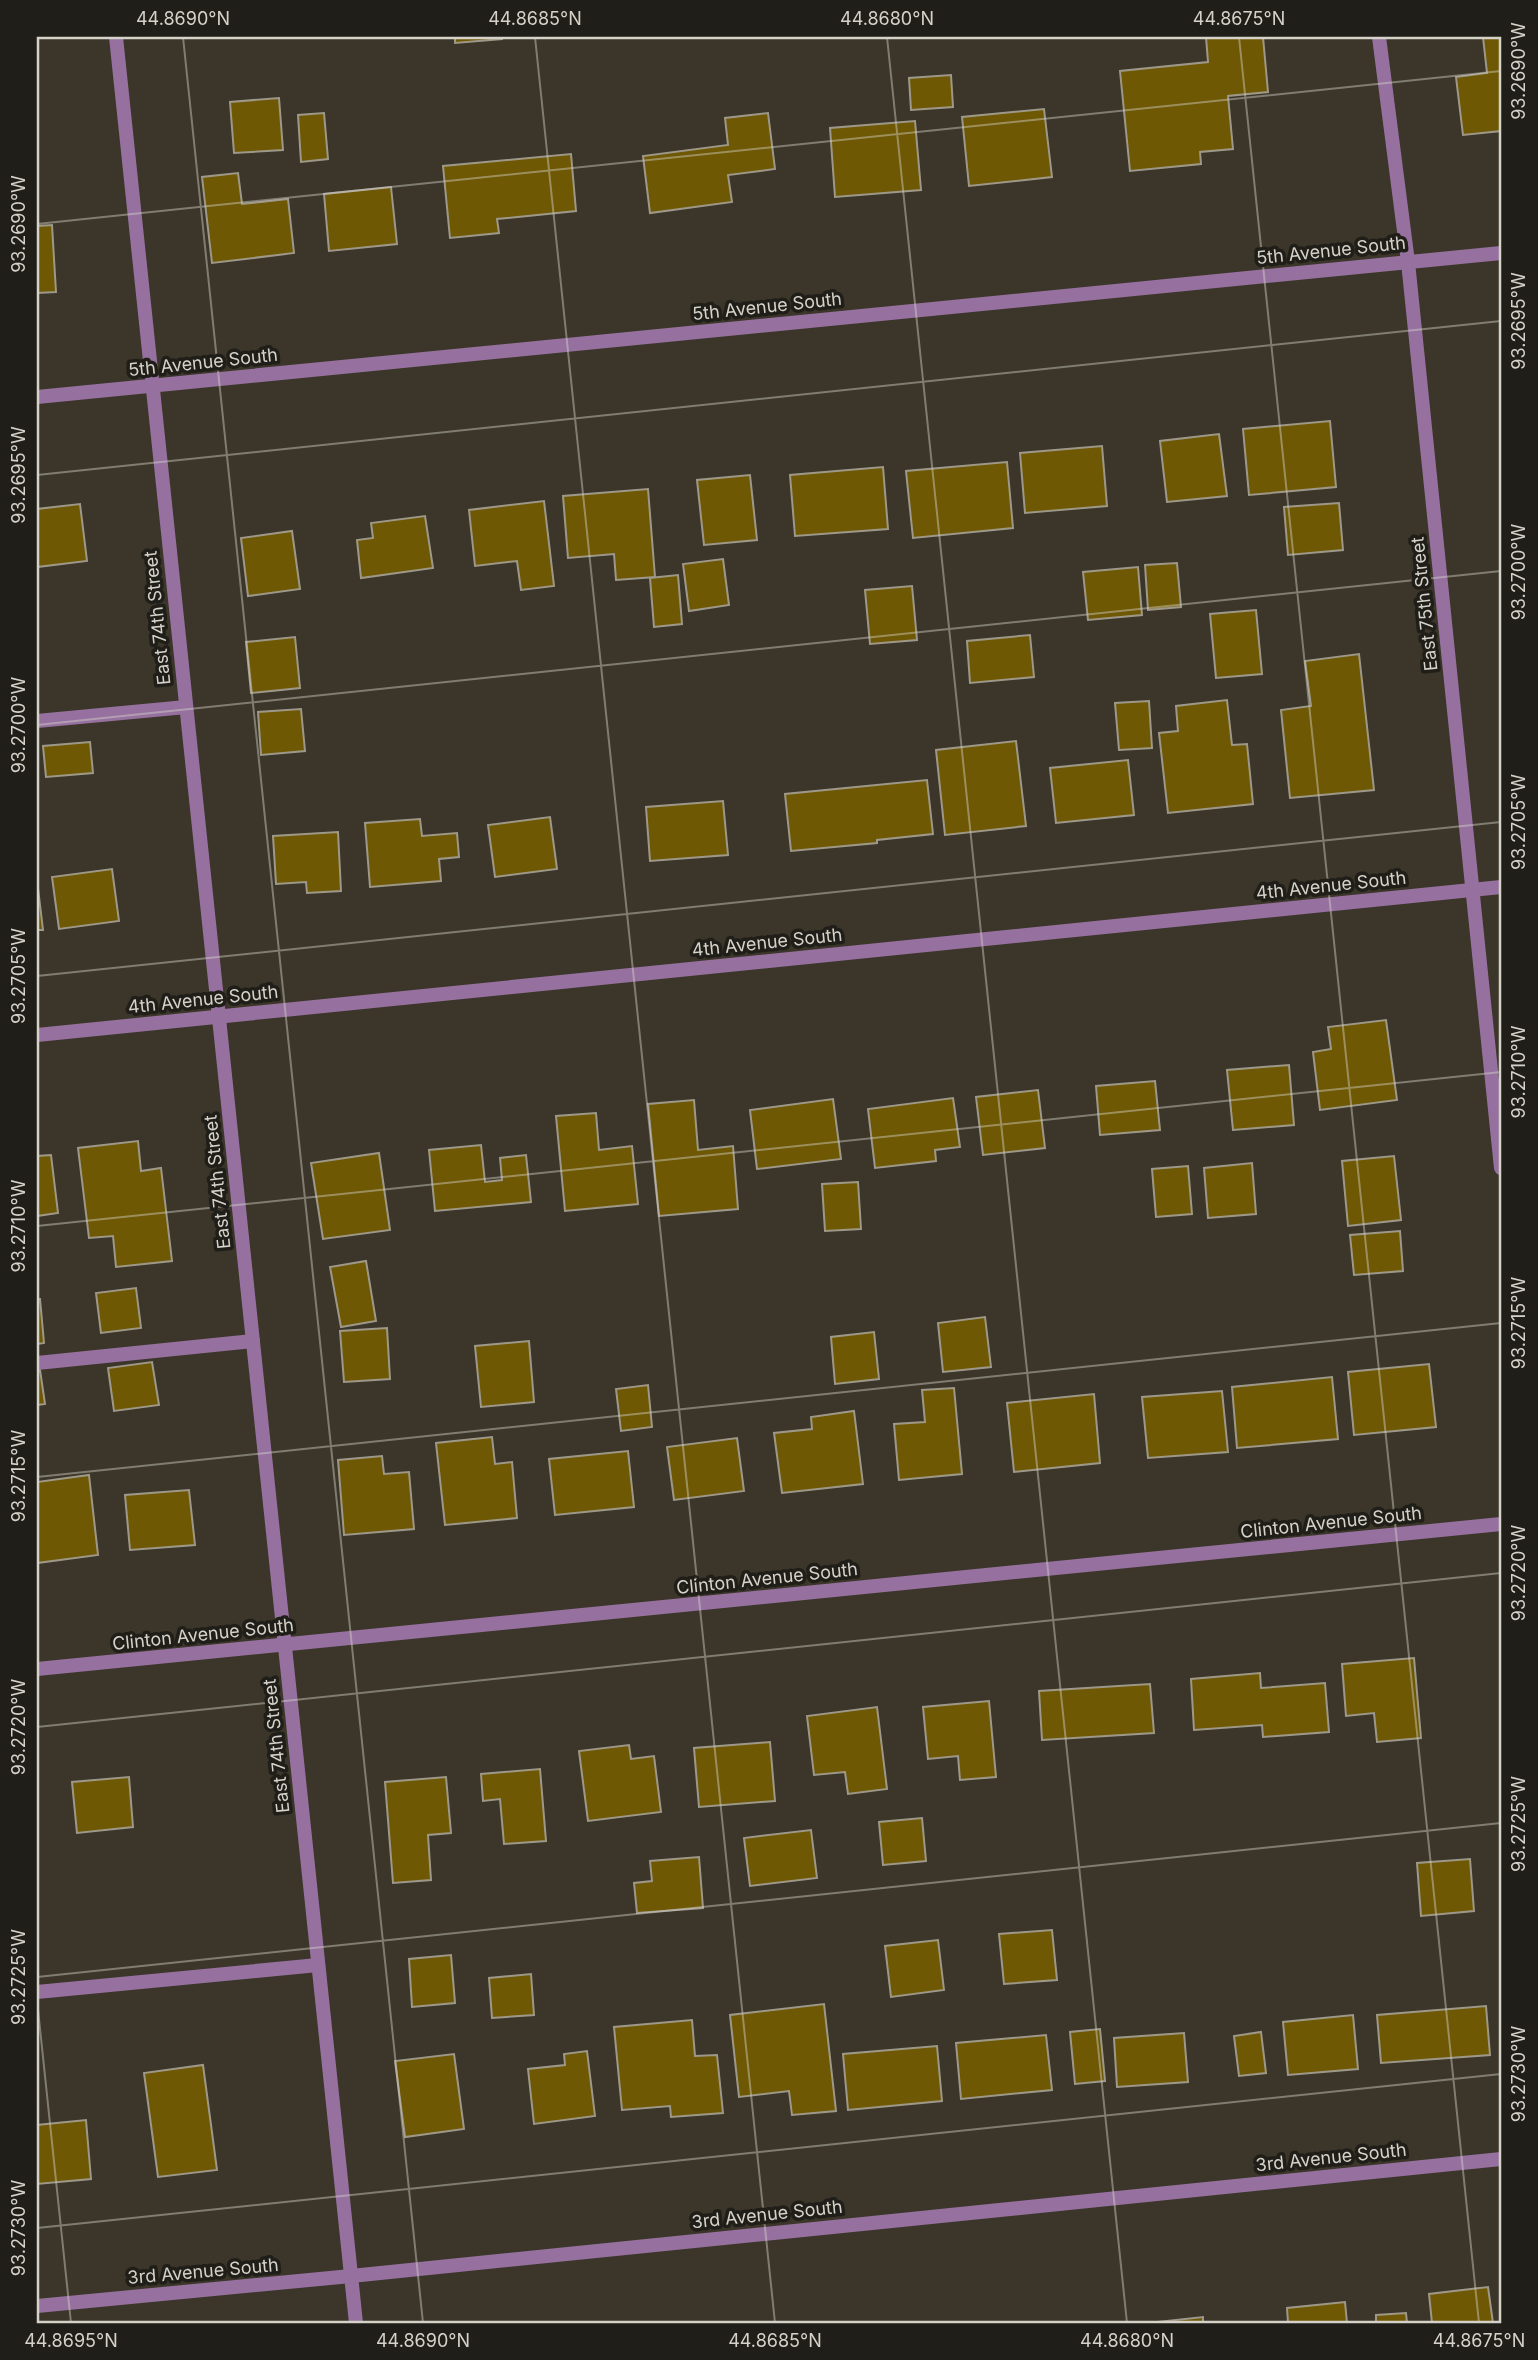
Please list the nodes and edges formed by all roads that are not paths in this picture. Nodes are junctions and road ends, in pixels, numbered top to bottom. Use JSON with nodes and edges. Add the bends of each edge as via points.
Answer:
{"nodes":[{"id":1,"x":116,"y":37,"type":"edge"},
{"id":2,"x":1379,"y":37,"type":"edge"},
{"id":3,"x":1501,"y":253,"type":"edge"},
{"id":4,"x":1408,"y":262,"type":"junction"},
{"id":5,"x":152,"y":387,"type":"junction"},
{"id":6,"x":37,"y":397,"type":"edge"},
{"id":7,"x":186,"y":707,"type":"junction"},
{"id":8,"x":37,"y":721,"type":"edge"},
{"id":9,"x":1501,"y":887,"type":"edge"},
{"id":10,"x":1472,"y":890,"type":"junction"},
{"id":11,"x":219,"y":1018,"type":"junction"},
{"id":12,"x":37,"y":1035,"type":"edge"},
{"id":13,"x":1501,"y":1168,"type":"edge"},
{"id":14,"x":253,"y":1341,"type":"junction"},
{"id":15,"x":37,"y":1363,"type":"edge"},
{"id":16,"x":1501,"y":1524,"type":"edge"},
{"id":17,"x":285,"y":1645,"type":"junction"},
{"id":18,"x":37,"y":1670,"type":"edge"},
{"id":19,"x":318,"y":1965,"type":"junction"},
{"id":20,"x":37,"y":1992,"type":"edge"},
{"id":21,"x":1501,"y":2159,"type":"edge"},
{"id":22,"x":351,"y":2276,"type":"junction"},
{"id":23,"x":37,"y":2306,"type":"edge"},
{"id":24,"x":356,"y":2323,"type":"edge"}],
"edges":[{"from":1,"to":5,"type":"street","name":"East 74th Street"},
{"from":2,"to":4,"type":"street","name":"East 75th Street"},
{"from":3,"to":4,"type":"street","name":"5th Avenue South"},
{"from":4,"to":5,"type":"street","name":"5th Avenue South"},
{"from":4,"to":10,"type":"street","name":"East 75th Street"},
{"from":5,"to":6,"type":"street","name":"5th Avenue South"},
{"from":5,"to":7,"type":"street","name":"East 74th Street"},
{"from":7,"to":8,"type":"street"},
{"from":7,"to":11,"type":"street","name":"East 74th Street"},
{"from":9,"to":10,"type":"street","name":"4th Avenue South"},
{"from":10,"to":11,"type":"street","name":"4th Avenue South"},
{"from":10,"to":13,"type":"street","name":"East 75th Street"},
{"from":11,"to":12,"type":"street","name":"4th Avenue South"},
{"from":11,"to":14,"type":"street","name":"East 74th Street"},
{"from":14,"to":15,"type":"street"},
{"from":14,"to":17,"type":"street","name":"East 74th Street"},
{"from":16,"to":17,"type":"street","name":"Clinton Avenue South"},
{"from":17,"to":18,"type":"street","name":"Clinton Avenue South"},
{"from":17,"to":19,"type":"street","name":"East 74th Street"},
{"from":19,"to":20,"type":"street"},
{"from":19,"to":22,"type":"street","name":"East 74th Street"},
{"from":21,"to":22,"type":"street","name":"3rd Avenue South"},
{"from":22,"to":23,"type":"street","name":"3rd Avenue South"},
{"from":22,"to":24,"type":"street","name":"East 74th Street"}]}
